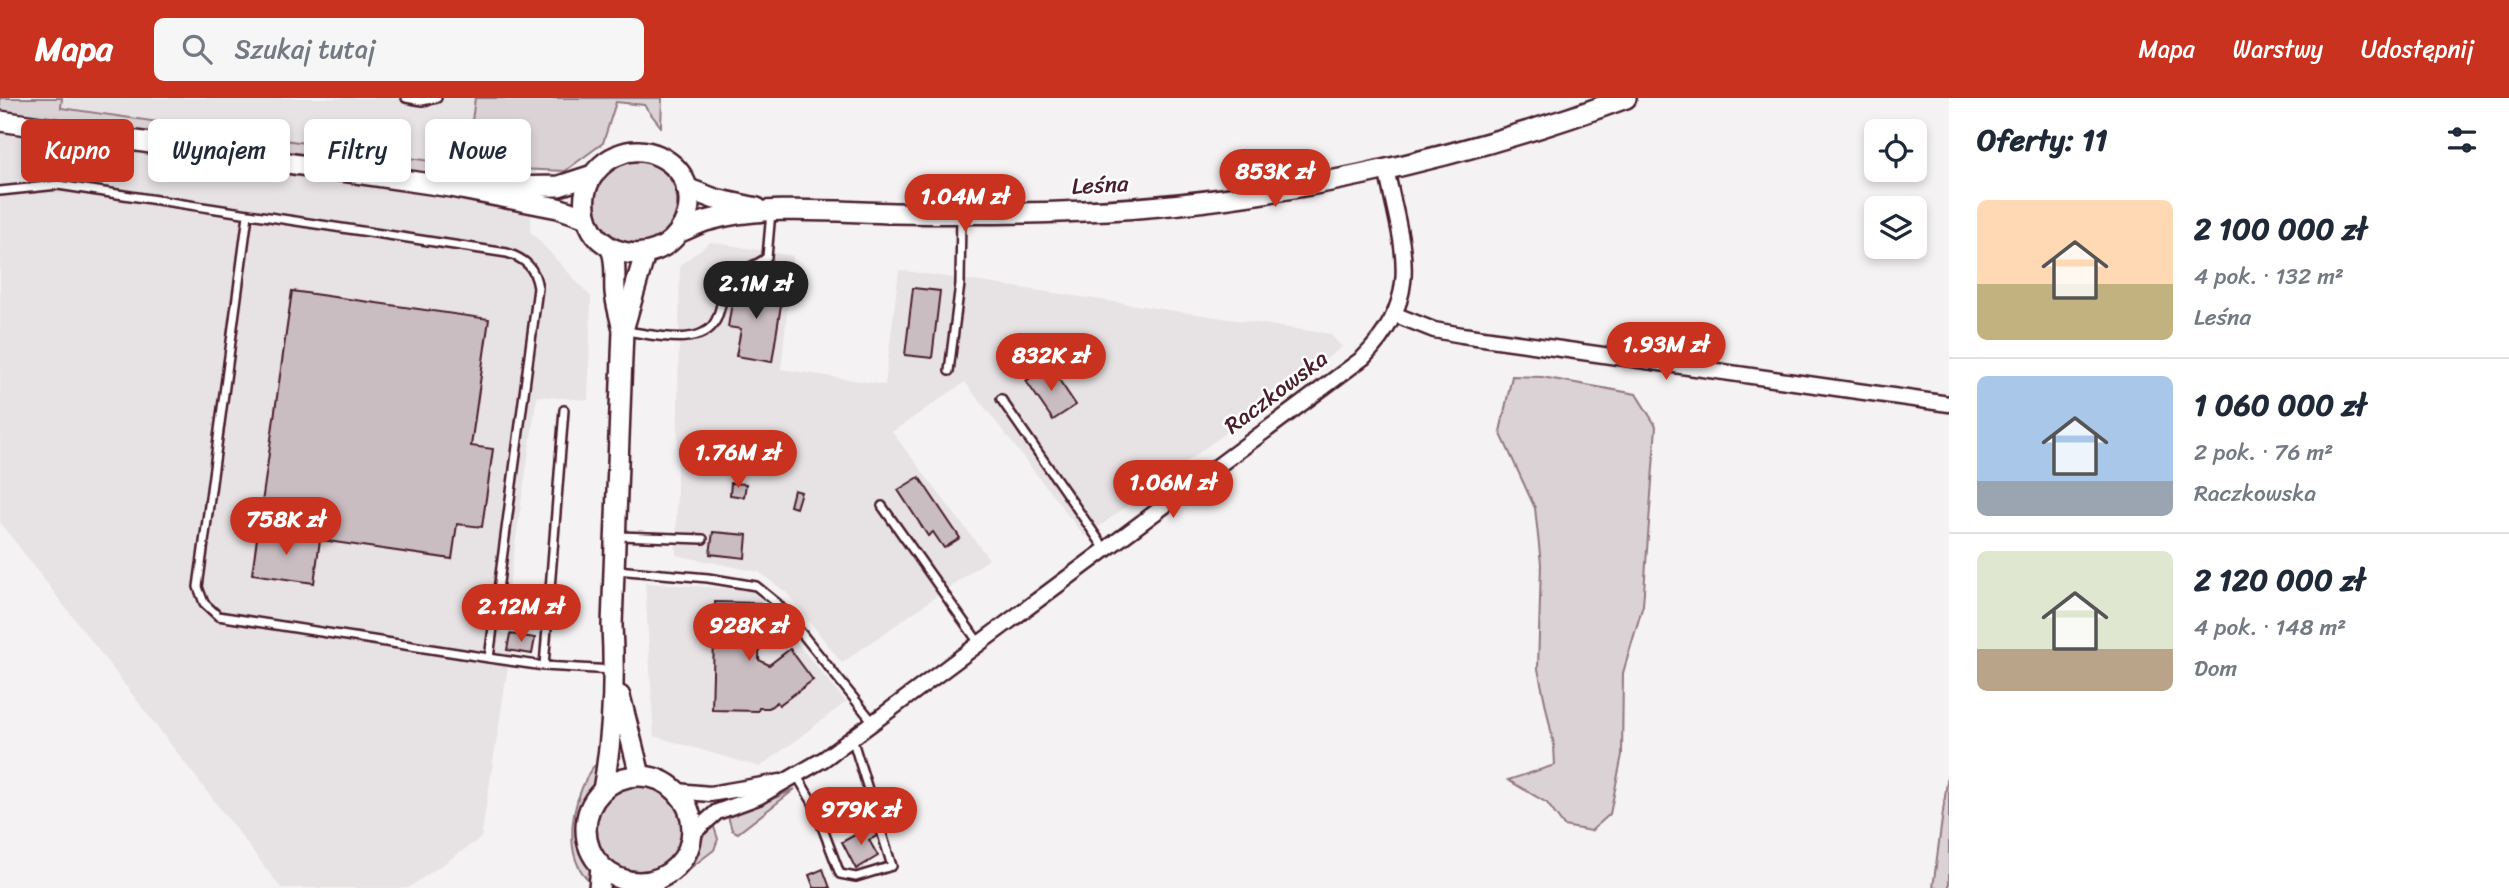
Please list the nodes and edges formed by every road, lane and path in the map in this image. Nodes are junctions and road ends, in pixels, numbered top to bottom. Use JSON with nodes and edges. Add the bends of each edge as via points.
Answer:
{"nodes":[{"id":1,"x":406,"y":98,"type":"edge"},
{"id":2,"x":438,"y":98,"type":"edge"},
{"id":3,"x":1626,"y":98,"type":"edge"},
{"id":4,"x":0,"y":121,"type":"edge"},
{"id":5,"x":1386,"y":168,"type":"junction"},
{"id":6,"x":593,"y":175,"type":"junction"},
{"id":7,"x":451,"y":187,"type":"junction"},
{"id":8,"x":687,"y":188,"type":"junction"},
{"id":9,"x":0,"y":191,"type":"edge"},
{"id":10,"x":771,"y":211,"type":"junction"},
{"id":11,"x":961,"y":214,"type":"junction"},
{"id":12,"x":248,"y":215,"type":"junction"},
{"id":13,"x":587,"y":218,"type":"junction"},
{"id":14,"x":680,"y":232,"type":"junction"},
{"id":15,"x":611,"y":248,"type":"junction"},
{"id":16,"x":645,"y":254,"type":"junction"},
{"id":17,"x":1396,"y":315,"type":"junction"},
{"id":18,"x":623,"y":330,"type":"junction"},
{"id":19,"x":948,"y":371,"type":"dead end"},
{"id":20,"x":1001,"y":399,"type":"dead end"},
{"id":21,"x":1949,"y":404,"type":"edge"},
{"id":22,"x":564,"y":410,"type":"dead end"},
{"id":23,"x":882,"y":506,"type":"dead end"},
{"id":24,"x":614,"y":535,"type":"junction"},
{"id":25,"x":703,"y":539,"type":"dead end"},
{"id":26,"x":1105,"y":549,"type":"junction"},
{"id":27,"x":614,"y":570,"type":"junction"},
{"id":28,"x":979,"y":643,"type":"junction"},
{"id":29,"x":489,"y":658,"type":"junction"},
{"id":30,"x":544,"y":666,"type":"junction"},
{"id":31,"x":615,"y":671,"type":"junction"},
{"id":32,"x":873,"y":722,"type":"junction"},
{"id":33,"x":852,"y":738,"type":"junction"},
{"id":34,"x":640,"y":775,"type":"junction"},
{"id":35,"x":791,"y":779,"type":"junction"},
{"id":36,"x":603,"y":790,"type":"junction"},
{"id":37,"x":676,"y":791,"type":"junction"},
{"id":38,"x":692,"y":834,"type":"junction"},
{"id":39,"x":601,"y":867,"type":"junction"},
{"id":40,"x":656,"y":884,"type":"edge"},
{"id":41,"x":629,"y":885,"type":"edge"},
{"id":42,"x":599,"y":888,"type":"edge"}],
"edges":[{"from":1,"to":2,"type":"lane"},
{"from":3,"to":5,"type":"main road","via":[[1509,136]]},
{"from":4,"to":7,"type":"main road"},
{"from":5,"to":11,"type":"main road","name":"Leśna","via":[[1157,206]]},
{"from":5,"to":17,"type":"street","name":"Raczkowska","via":[[1404,257],[1404,284]]},
{"from":6,"to":7,"type":"main road","via":[[559,186]]},
{"from":6,"to":8,"type":"main road","via":[[620,153],[644,152],[666,160]]},
{"from":6,"to":13,"type":"main road","via":[[585,196]]},
{"from":7,"to":13,"type":"main road"},
{"from":8,"to":10,"type":"main road","name":"Leśna"},
{"from":8,"to":14,"type":"main road","via":[[688,210]]},
{"from":9,"to":12,"type":"lane","via":[[58,185]]},
{"from":10,"to":11,"type":"main road","name":"Leśna"},
{"from":10,"to":14,"type":"main road","name":"Leśna","via":[[710,219]]},
{"from":10,"to":18,"type":"lane","via":[[767,257],[728,282],[710,329],[681,337]]},
{"from":11,"to":19,"type":"lane","via":[[960,284]]},
{"from":12,"to":29,"type":"lane","via":[[198,587],[204,603],[218,616]]},
{"from":12,"to":29,"type":"lane","via":[[507,253],[522,258],[536,274],[538,288]]},
{"from":13,"to":15,"type":"main road","via":[[596,236]]},
{"from":14,"to":16,"type":"main road","via":[[665,247]]},
{"from":15,"to":16,"type":"main road"},
{"from":15,"to":18,"type":"main road"},
{"from":16,"to":18,"type":"main road"},
{"from":17,"to":21,"type":"street","via":[[1462,335]]},
{"from":17,"to":26,"type":"street","name":"Raczkowska","via":[[1363,358]]},
{"from":18,"to":24,"type":"main road"},
{"from":20,"to":26,"type":"lane"},
{"from":22,"to":30,"type":"lane"},
{"from":23,"to":28,"type":"lane"},
{"from":24,"to":25,"type":"lane"},
{"from":24,"to":27,"type":"main road"},
{"from":26,"to":28,"type":"street","name":"Raczkowska"},
{"from":27,"to":31,"type":"main road"},
{"from":27,"to":32,"type":"lane","via":[[756,586],[778,604]]},
{"from":28,"to":32,"type":"street","name":"Raczkowska"},
{"from":29,"to":30,"type":"lane"},
{"from":30,"to":31,"type":"lane"},
{"from":31,"to":34,"type":"main road"},
{"from":31,"to":36,"type":"main road","via":[[611,748]]},
{"from":32,"to":33,"type":"street","name":"Raczkowska"},
{"from":33,"to":35,"type":"street","name":"Raczkowska"},
{"from":33,"to":35,"type":"lane","via":[[892,866],[856,877],[841,874],[813,803]]},
{"from":34,"to":36,"type":"main road","via":[[625,777]]},
{"from":34,"to":37,"type":"main road"},
{"from":35,"to":37,"type":"street","name":"Raczkowska","via":[[710,794]]},
{"from":35,"to":38,"type":"street","name":"Raczkowska","via":[[717,812]]},
{"from":36,"to":39,"type":"main road","via":[[586,823],[592,854]]},
{"from":37,"to":38,"type":"main road","via":[[689,809]]},
{"from":38,"to":40,"type":"main road","via":[[686,855]]},
{"from":39,"to":41,"type":"main road"},
{"from":39,"to":42,"type":"main road"},
{"from":40,"to":41,"type":"main road"}]}
